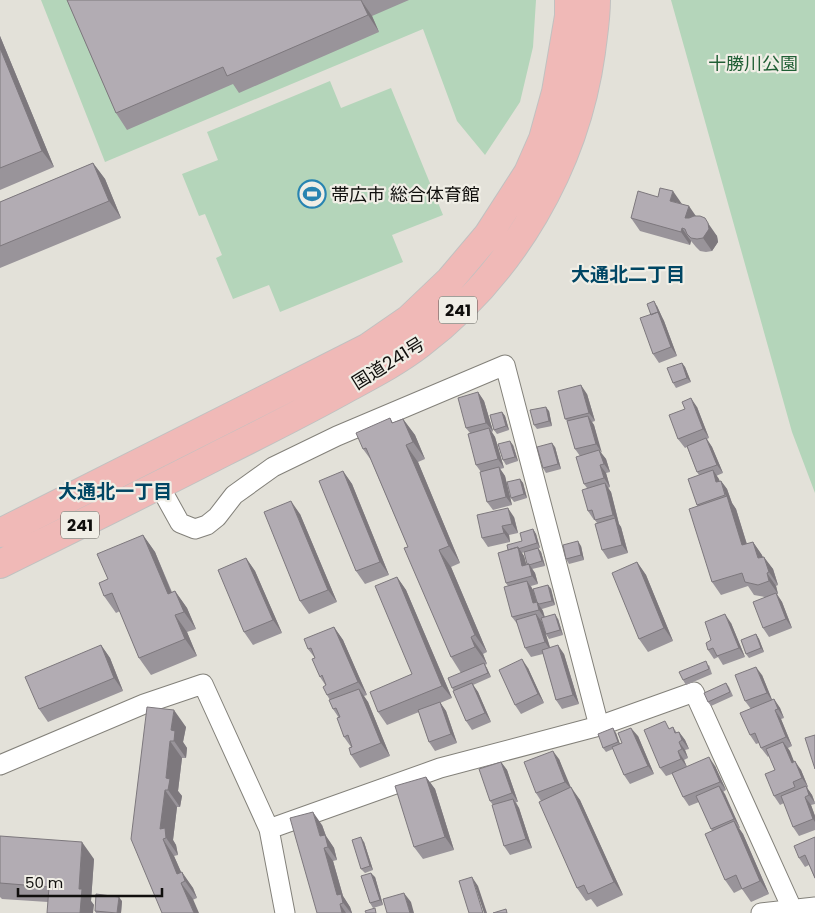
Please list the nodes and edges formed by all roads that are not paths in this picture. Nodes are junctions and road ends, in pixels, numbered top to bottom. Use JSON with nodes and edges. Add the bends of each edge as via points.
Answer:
{"nodes":[{"id":1,"x":569,"y":0,"type":"edge"},
{"id":2,"x":596,"y":0,"type":"edge"},
{"id":3,"x":159,"y":485,"type":"junction"},
{"id":4,"x":0,"y":533,"type":"edge"},
{"id":5,"x":0,"y":564,"type":"edge"},
{"id":6,"x":599,"y":726,"type":"junction"},
{"id":7,"x":0,"y":765,"type":"edge"},
{"id":8,"x":269,"y":828,"type":"junction"},
{"id":9,"x":815,"y":907,"type":"edge"},
{"id":10,"x":793,"y":911,"type":"edge"},
{"id":11,"x":285,"y":913,"type":"edge"},
{"id":12,"x":761,"y":913,"type":"edge"}],
"edges":[{"from":1,"to":4,"type":"highway","name":"国道241号","number":"241","via":[[556,92],[543,139],[528,172],[488,235],[450,280],[416,312],[359,352]]},
{"from":2,"to":3,"type":"highway","name":"国道241号","number":"241","via":[[586,84],[575,127],[551,186],[490,279],[454,315],[388,366]]},
{"from":3,"to":5,"type":"highway","name":"国道241号","number":"241"},
{"from":3,"to":6,"type":"street","via":[[180,523],[194,529],[207,525],[234,495],[273,467],[337,436],[505,365]]},
{"from":6,"to":8,"type":"street","via":[[440,768]]},
{"from":6,"to":10,"type":"street","via":[[694,692]]},
{"from":7,"to":8,"type":"street","via":[[144,704],[203,684]]},
{"from":8,"to":11,"type":"street"},
{"from":9,"to":10,"type":"street"},
{"from":10,"to":12,"type":"street"}]}
